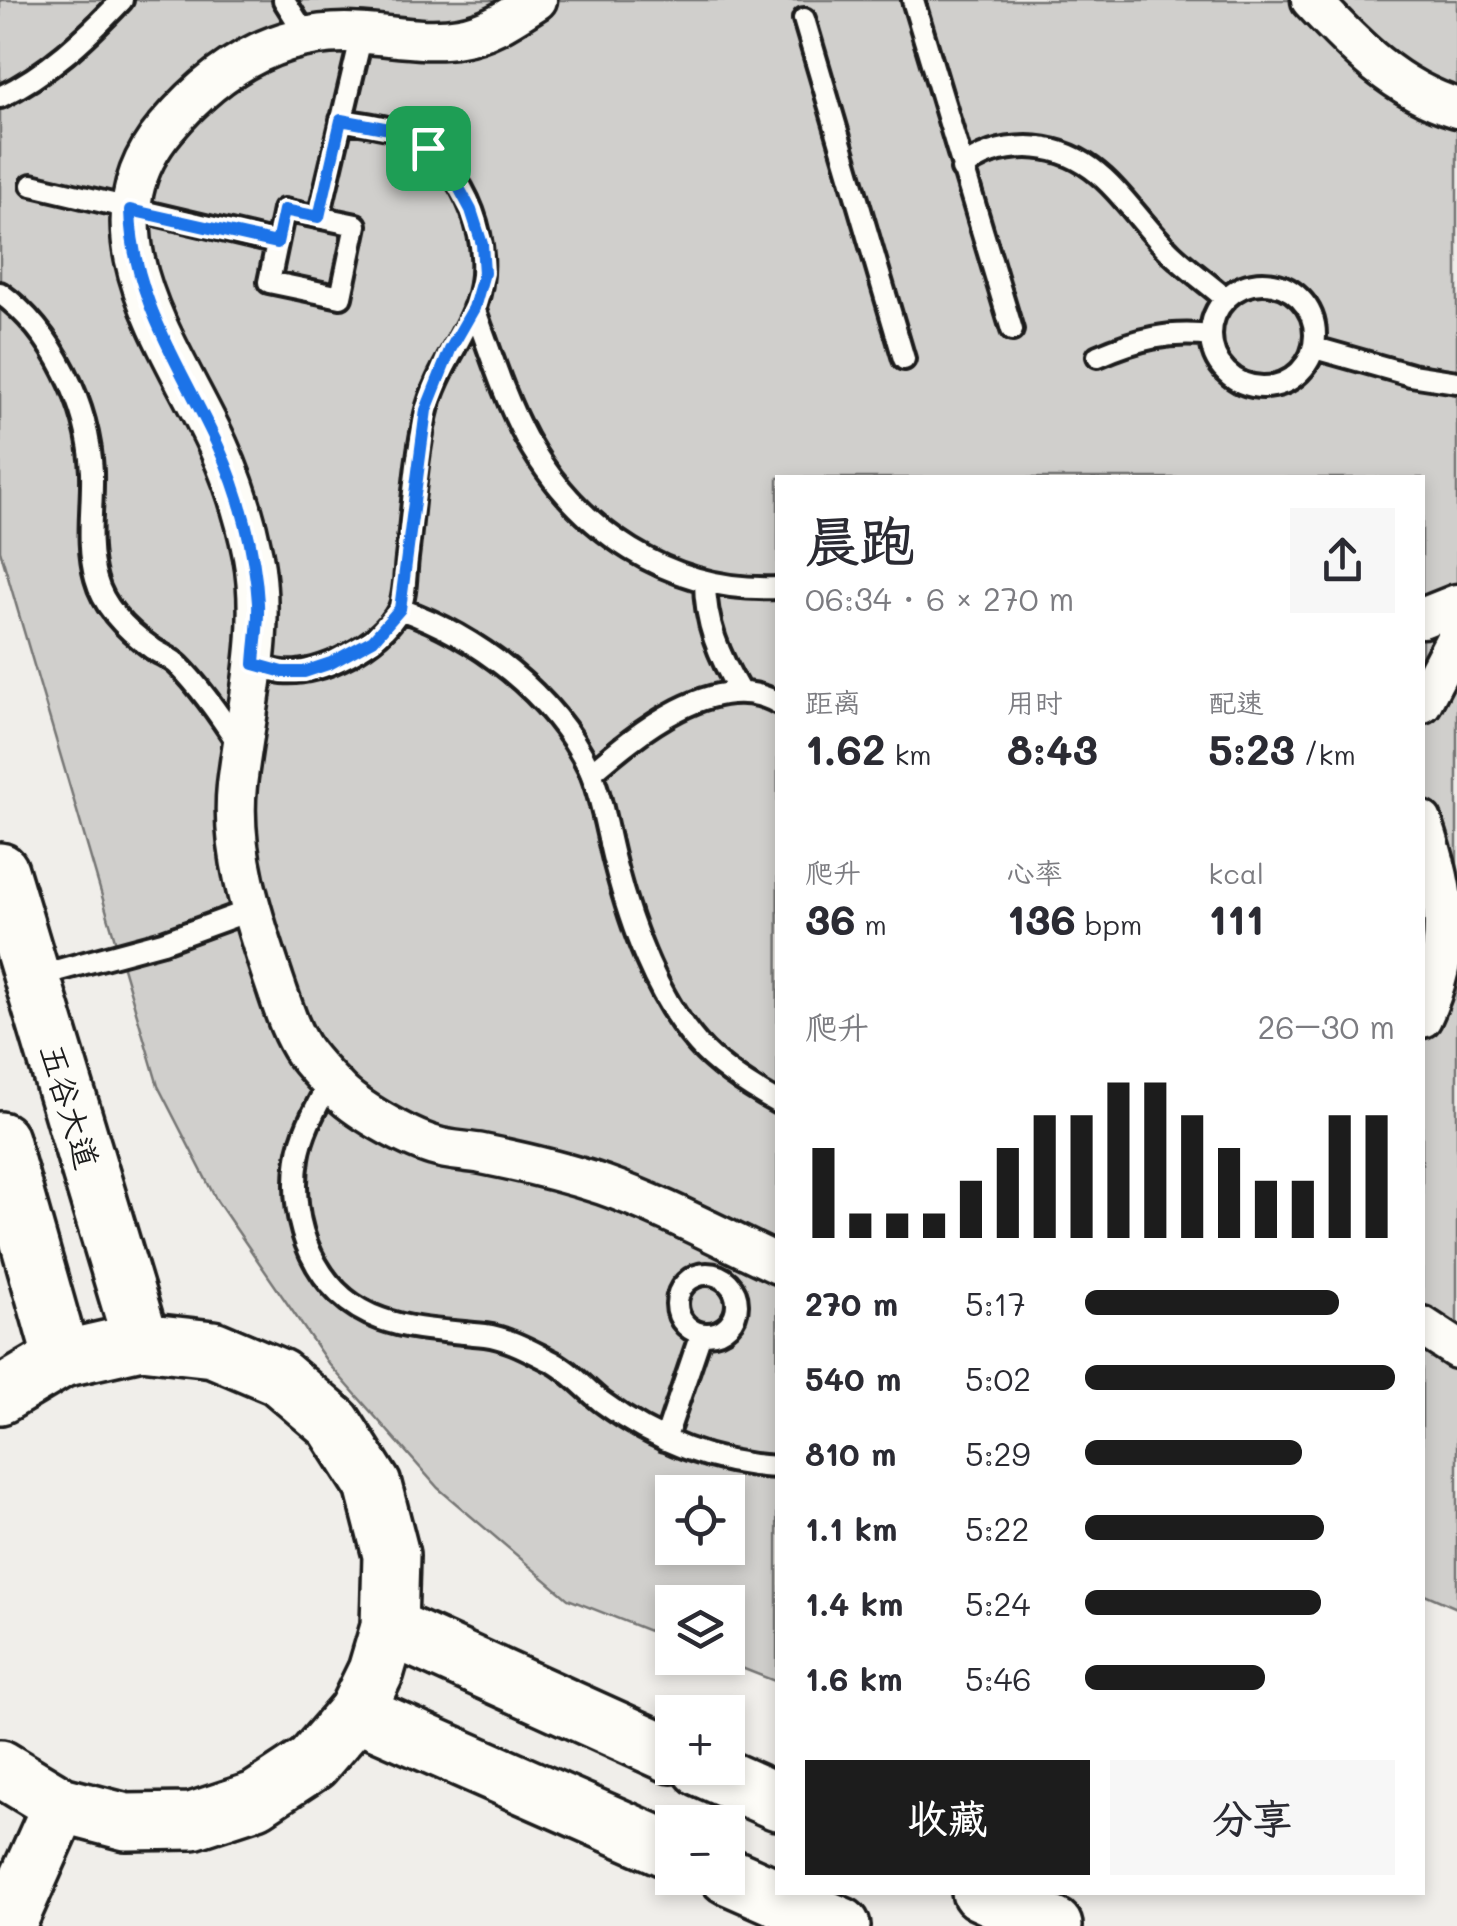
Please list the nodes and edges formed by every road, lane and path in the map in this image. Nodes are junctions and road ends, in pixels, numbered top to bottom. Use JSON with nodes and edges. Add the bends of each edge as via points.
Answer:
{"nodes":[{"id":1,"x":122,"y":0,"type":"edge"},
{"id":2,"x":284,"y":0,"type":"edge"},
{"id":3,"x":538,"y":0,"type":"edge"},
{"id":4,"x":912,"y":0,"type":"edge"},
{"id":5,"x":1311,"y":0,"type":"edge"},
{"id":6,"x":804,"y":20,"type":"dead end"},
{"id":7,"x":362,"y":34,"type":"junction"},
{"id":8,"x":306,"y":36,"type":"junction"},
{"id":9,"x":0,"y":97,"type":"edge"},
{"id":10,"x":1457,"y":108,"type":"edge"},
{"id":11,"x":341,"y":120,"type":"junction"},
{"id":12,"x":962,"y":169,"type":"junction"},
{"id":13,"x":32,"y":185,"type":"dead end"},
{"id":14,"x":130,"y":210,"type":"junction"},
{"id":15,"x":319,"y":217,"type":"junction"},
{"id":16,"x":277,"y":243,"type":"junction"},
{"id":17,"x":0,"y":293,"type":"edge"},
{"id":18,"x":1226,"y":299,"type":"junction"},
{"id":19,"x":474,"y":308,"type":"junction"},
{"id":20,"x":1012,"y":330,"type":"dead end"},
{"id":21,"x":1210,"y":336,"type":"junction"},
{"id":22,"x":1315,"y":348,"type":"junction"},
{"id":23,"x":1098,"y":356,"type":"dead end"},
{"id":24,"x":904,"y":359,"type":"dead end"},
{"id":25,"x":1457,"y":382,"type":"edge"},
{"id":26,"x":705,"y":581,"type":"junction"},
{"id":27,"x":775,"y":588,"type":"edge"},
{"id":28,"x":1457,"y":604,"type":"edge"},
{"id":29,"x":400,"y":609,"type":"junction"},
{"id":30,"x":1425,"y":617,"type":"edge"},
{"id":31,"x":1457,"y":636,"type":"edge"},
{"id":32,"x":254,"y":664,"type":"junction"},
{"id":33,"x":740,"y":692,"type":"junction"},
{"id":34,"x":1425,"y":697,"type":"edge"},
{"id":35,"x":775,"y":701,"type":"edge"},
{"id":36,"x":242,"y":750,"type":"junction"},
{"id":37,"x":591,"y":773,"type":"junction"},
{"id":38,"x":1425,"y":829,"type":"edge"},
{"id":39,"x":0,"y":871,"type":"edge"},
{"id":40,"x":251,"y":910,"type":"junction"},
{"id":41,"x":32,"y":977,"type":"junction"},
{"id":42,"x":1425,"y":1010,"type":"edge"},
{"id":43,"x":330,"y":1081,"type":"junction"},
{"id":44,"x":775,"y":1101,"type":"edge"},
{"id":45,"x":0,"y":1140,"type":"edge"},
{"id":46,"x":725,"y":1259,"type":"junction"},
{"id":47,"x":775,"y":1264,"type":"edge"},
{"id":48,"x":1425,"y":1328,"type":"edge"},
{"id":49,"x":701,"y":1334,"type":"junction"},
{"id":50,"x":141,"y":1342,"type":"junction"},
{"id":51,"x":1457,"y":1348,"type":"edge"},
{"id":52,"x":62,"y":1359,"type":"junction"},
{"id":53,"x":0,"y":1396,"type":"edge"},
{"id":54,"x":665,"y":1440,"type":"junction"},
{"id":55,"x":775,"y":1466,"type":"edge"},
{"id":56,"x":389,"y":1627,"type":"junction"},
{"id":57,"x":356,"y":1712,"type":"junction"},
{"id":58,"x":655,"y":1747,"type":"edge"},
{"id":59,"x":0,"y":1768,"type":"edge"},
{"id":60,"x":740,"y":1785,"type":"edge"},
{"id":61,"x":775,"y":1801,"type":"edge"},
{"id":62,"x":60,"y":1805,"type":"junction"},
{"id":63,"x":655,"y":1844,"type":"edge"},
{"id":64,"x":745,"y":1883,"type":"edge"},
{"id":65,"x":987,"y":1895,"type":"edge"},
{"id":66,"x":7,"y":1926,"type":"edge"},
{"id":67,"x":842,"y":1926,"type":"edge"},
{"id":68,"x":1054,"y":1926,"type":"edge"}],
"edges":[{"from":1,"to":9,"type":"lane","via":[[60,60]]},
{"from":2,"to":8,"type":"lane"},
{"from":3,"to":7,"type":"street","via":[[493,28],[457,38]]},
{"from":4,"to":12,"type":"lane"},
{"from":5,"to":10,"type":"street","via":[[1357,51],[1398,82]]},
{"from":6,"to":24,"type":"lane"},
{"from":7,"to":8,"type":"street"},
{"from":7,"to":11,"type":"lane"},
{"from":8,"to":14,"type":"street","via":[[264,48],[189,103],[140,168]]},
{"from":11,"to":15,"type":"lane"},
{"from":11,"to":19,"type":"lane","via":[[395,130],[445,162],[482,244],[484,273]]},
{"from":12,"to":18,"type":"lane","via":[[976,156],[1012,147],[1049,148],[1078,159]]},
{"from":12,"to":20,"type":"lane"},
{"from":13,"to":14,"type":"lane"},
{"from":14,"to":16,"type":"lane"},
{"from":14,"to":32,"type":"street","via":[[142,284],[220,449],[253,555]]},
{"from":15,"to":16,"type":"lane","via":[[284,210]]},
{"from":15,"to":16,"type":"lane","via":[[356,225],[341,297],[269,282]]},
{"from":17,"to":36,"type":"lane","via":[[34,324],[55,356],[87,427],[96,582],[118,620],[202,691]]},
{"from":18,"to":21,"type":"lane"},
{"from":18,"to":22,"type":"lane","via":[[1251,284],[1286,288],[1311,313]]},
{"from":19,"to":26,"type":"lane","via":[[526,438],[566,494],[596,528],[672,571]]},
{"from":19,"to":29,"type":"lane","via":[[426,410]]},
{"from":21,"to":22,"type":"lane","via":[[1222,367],[1248,386],[1282,385],[1308,364]]},
{"from":21,"to":23,"type":"lane","via":[[1166,333]]},
{"from":22,"to":25,"type":"lane"},
{"from":26,"to":27,"type":"lane"},
{"from":26,"to":33,"type":"lane","via":[[711,632]]},
{"from":28,"to":30,"type":"street"},
{"from":29,"to":32,"type":"lane","via":[[373,640],[331,663],[294,672]]},
{"from":29,"to":37,"type":"lane","via":[[446,629],[510,671],[574,740]]},
{"from":31,"to":34,"type":"street"},
{"from":32,"to":36,"type":"street"},
{"from":33,"to":35,"type":"lane"},
{"from":33,"to":37,"type":"lane","via":[[696,702],[635,735]]},
{"from":36,"to":40,"type":"street","via":[[238,838]]},
{"from":37,"to":44,"type":"lane","via":[[626,905],[673,1011],[699,1046]]},
{"from":38,"to":42,"type":"street","via":[[1446,924],[1442,968]]},
{"from":39,"to":41,"type":"highway","name":"五谷大道"},
{"from":40,"to":41,"type":"lane"},
{"from":40,"to":43,"type":"street","via":[[302,1050]]},
{"from":41,"to":50,"type":"highway","name":"五谷大道"},
{"from":43,"to":46,"type":"street","via":[[384,1121],[434,1146],[604,1186]]},
{"from":43,"to":54,"type":"lane","via":[[310,1120],[297,1172],[296,1204],[322,1277],[380,1319],[521,1346]]},
{"from":45,"to":52,"type":"highway"},
{"from":46,"to":47,"type":"street"},
{"from":46,"to":49,"type":"lane","via":[[736,1297],[734,1317],[721,1331]]},
{"from":46,"to":49,"type":"lane","via":[[678,1297],[684,1325]]},
{"from":48,"to":51,"type":"street"},
{"from":49,"to":54,"type":"lane"},
{"from":50,"to":52,"type":"highway"},
{"from":50,"to":56,"type":"highway","via":[[213,1349],[279,1378],[334,1424],[372,1485],[382,1520],[391,1555]]},
{"from":52,"to":53,"type":"highway"},
{"from":54,"to":55,"type":"lane"},
{"from":56,"to":57,"type":"highway"},
{"from":56,"to":58,"type":"highway"},
{"from":57,"to":62,"type":"highway","via":[[312,1763],[256,1800],[192,1820],[142,1822]]},
{"from":57,"to":63,"type":"highway"},
{"from":59,"to":62,"type":"highway"},
{"from":60,"to":61,"type":"highway"},
{"from":62,"to":66,"type":"highway"},
{"from":64,"to":67,"type":"highway"},
{"from":65,"to":68,"type":"highway"}]}
